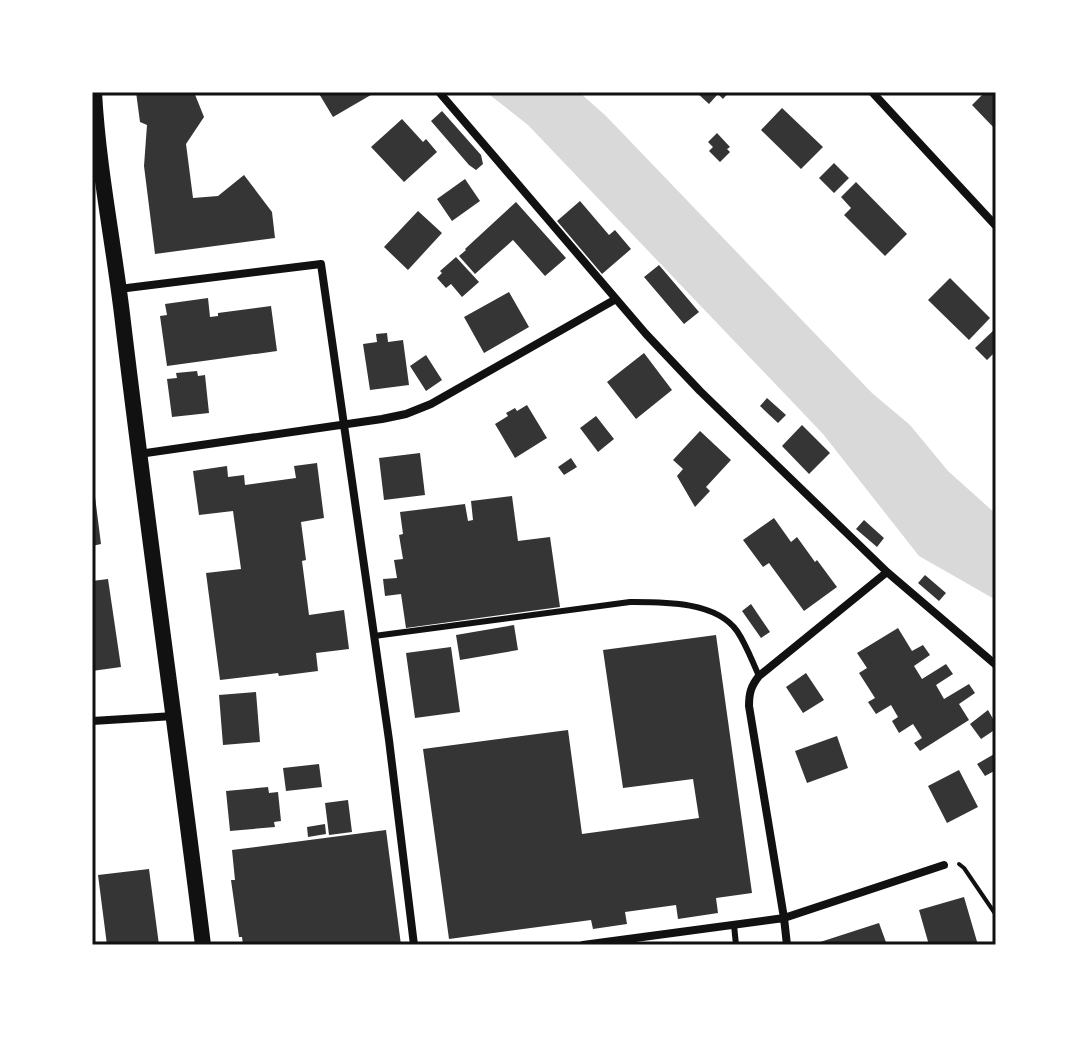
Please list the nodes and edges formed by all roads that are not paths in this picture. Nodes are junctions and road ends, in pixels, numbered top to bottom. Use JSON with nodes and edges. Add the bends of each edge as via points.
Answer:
{"nodes":[{"id":1,"x":94,"y":92,"type":"edge"},
{"id":2,"x":439,"y":92,"type":"edge"},
{"id":3,"x":872,"y":92,"type":"edge"},
{"id":4,"x":996,"y":226,"type":"edge"},
{"id":5,"x":119,"y":289,"type":"junction"},
{"id":6,"x":616,"y":299,"type":"junction"},
{"id":7,"x":344,"y":424,"type":"junction"},
{"id":8,"x":139,"y":454,"type":"junction"},
{"id":9,"x":887,"y":572,"type":"junction"},
{"id":10,"x":374,"y":636,"type":"junction"},
{"id":11,"x":996,"y":665,"type":"edge"},
{"id":12,"x":759,"y":676,"type":"junction"},
{"id":13,"x":174,"y":716,"type":"junction"},
{"id":14,"x":92,"y":721,"type":"edge"},
{"id":15,"x":944,"y":865,"type":"road end"},
{"id":16,"x":784,"y":918,"type":"junction"},
{"id":17,"x":734,"y":925,"type":"junction"},
{"id":18,"x":203,"y":945,"type":"edge"},
{"id":19,"x":414,"y":945,"type":"edge"},
{"id":20,"x":583,"y":945,"type":"edge"},
{"id":21,"x":736,"y":945,"type":"edge"},
{"id":22,"x":787,"y":945,"type":"edge"}],
"edges":[{"from":1,"to":5,"type":"main road"},
{"from":2,"to":6,"type":"street"},
{"from":3,"to":4,"type":"street"},
{"from":5,"to":7,"type":"street","via":[[321,264]]},
{"from":5,"to":8,"type":"main road"},
{"from":6,"to":7,"type":"street","via":[[419,409]]},
{"from":6,"to":9,"type":"street","via":[[700,391]]},
{"from":7,"to":8,"type":"street"},
{"from":7,"to":10,"type":"street"},
{"from":8,"to":13,"type":"main road"},
{"from":9,"to":11,"type":"street"},
{"from":9,"to":12,"type":"street"},
{"from":10,"to":12,"type":"lane","via":[[630,602],[665,602],[698,607],[730,622]]},
{"from":10,"to":19,"type":"street"},
{"from":12,"to":16,"type":"street","via":[[749,706]]},
{"from":13,"to":14,"type":"street"},
{"from":13,"to":18,"type":"main road"},
{"from":15,"to":16,"type":"street"},
{"from":16,"to":17,"type":"street"},
{"from":16,"to":22,"type":"street"},
{"from":17,"to":20,"type":"street"},
{"from":17,"to":21,"type":"lane"}]}
